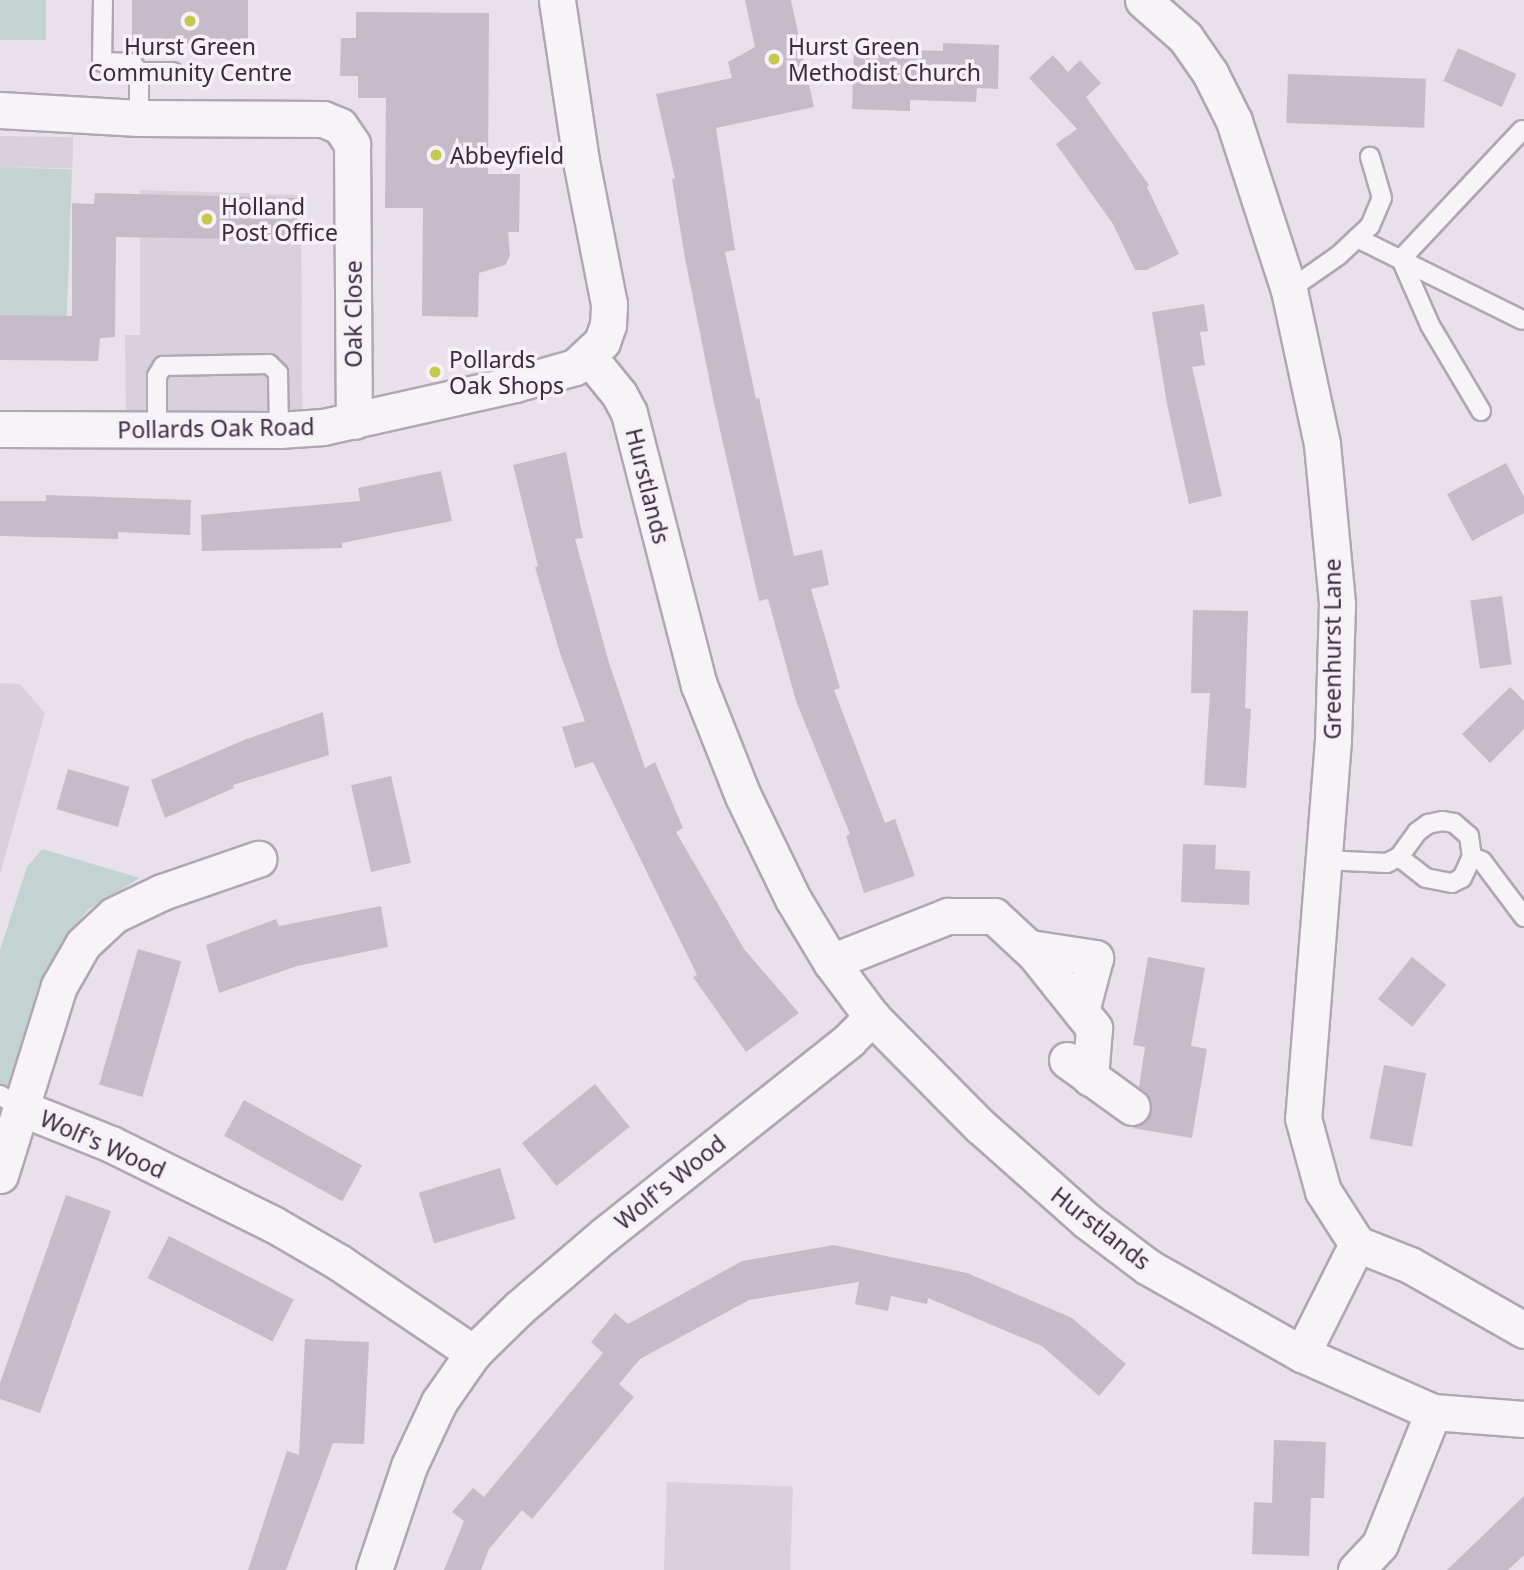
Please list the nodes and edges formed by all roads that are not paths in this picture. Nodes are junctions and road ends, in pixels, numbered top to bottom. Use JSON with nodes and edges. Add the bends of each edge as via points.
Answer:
{"nodes":[{"id":1,"x":103,"y":0,"type":"edge"},
{"id":2,"x":557,"y":0,"type":"edge"},
{"id":3,"x":1143,"y":0,"type":"edge"},
{"id":4,"x":139,"y":72,"type":"junction"},
{"id":5,"x":173,"y":72,"type":"dead end"},
{"id":6,"x":0,"y":110,"type":"edge"},
{"id":7,"x":139,"y":118,"type":"junction"},
{"id":8,"x":1522,"y":130,"type":"dead end"},
{"id":9,"x":1370,"y":157,"type":"dead end"},
{"id":10,"x":1357,"y":238,"type":"junction"},
{"id":11,"x":1401,"y":259,"type":"junction"},
{"id":12,"x":1289,"y":290,"type":"junction"},
{"id":13,"x":1522,"y":320,"type":"dead end"},
{"id":14,"x":588,"y":356,"type":"junction"},
{"id":15,"x":1481,"y":411,"type":"dead end"},
{"id":16,"x":354,"y":421,"type":"junction"},
{"id":17,"x":0,"y":429,"type":"edge"},
{"id":18,"x":157,"y":429,"type":"junction"},
{"id":19,"x":279,"y":430,"type":"junction"},
{"id":20,"x":1399,"y":857,"type":"junction"},
{"id":21,"x":1472,"y":857,"type":"junction"},
{"id":22,"x":258,"y":859,"type":"dead end"},
{"id":23,"x":1324,"y":860,"type":"junction"},
{"id":24,"x":1524,"y":916,"type":"edge"},
{"id":25,"x":831,"y":962,"type":"junction"},
{"id":26,"x":872,"y":1017,"type":"junction"},
{"id":27,"x":10,"y":1101,"type":"edge"},
{"id":28,"x":1132,"y":1107,"type":"dead end"},
{"id":29,"x":0,"y":1175,"type":"edge"},
{"id":30,"x":1357,"y":1244,"type":"junction"},
{"id":31,"x":1524,"y":1330,"type":"edge"},
{"id":32,"x":473,"y":1353,"type":"junction"},
{"id":33,"x":1303,"y":1354,"type":"junction"},
{"id":34,"x":1433,"y":1412,"type":"junction"},
{"id":35,"x":1524,"y":1419,"type":"edge"},
{"id":36,"x":374,"y":1570,"type":"edge"},
{"id":37,"x":1356,"y":1570,"type":"edge"}],
"edges":[{"from":1,"to":4,"type":"lane","via":[[102,62],[132,63]]},
{"from":2,"to":14,"type":"street","via":[[609,304],[602,342]]},
{"from":3,"to":12,"type":"street","name":"Greenhurst Lane","via":[[1185,37],[1210,73],[1234,121]]},
{"from":4,"to":5,"type":"lane"},
{"from":4,"to":7,"type":"lane"},
{"from":6,"to":7,"type":"street"},
{"from":7,"to":16,"type":"street","name":"Oak Close","via":[[323,119],[340,126],[352,145]]},
{"from":8,"to":11,"type":"lane"},
{"from":9,"to":10,"type":"lane","via":[[1382,198],[1370,226]]},
{"from":10,"to":11,"type":"lane"},
{"from":10,"to":12,"type":"lane"},
{"from":11,"to":13,"type":"lane"},
{"from":11,"to":15,"type":"lane","via":[[1430,325]]},
{"from":12,"to":23,"type":"street","name":"Greenhurst Lane","via":[[1322,444],[1336,604]]},
{"from":14,"to":16,"type":"street","name":"Pollards Oak Road","via":[[558,374]]},
{"from":14,"to":25,"type":"street","name":"Hurstlands","via":[[629,414],[699,685],[723,747],[793,899]]},
{"from":16,"to":19,"type":"street","name":"Pollards Oak Road"},
{"from":17,"to":18,"type":"street","name":"Pollards Oak Road"},
{"from":18,"to":19,"type":"street","name":"Pollards Oak Road"},
{"from":18,"to":19,"type":"lane","via":[[157,376],[163,366],[269,364],[278,373]]},
{"from":20,"to":21,"type":"lane","via":[[1426,878],[1452,883],[1462,878]]},
{"from":20,"to":21,"type":"lane","via":[[1418,832],[1443,821],[1463,828],[1473,845]]},
{"from":20,"to":23,"type":"lane","via":[[1368,864]]},
{"from":21,"to":24,"type":"lane","via":[[1482,861]]},
{"from":22,"to":27,"type":"street","name":"Wolf's Wood","via":[[138,903],[114,915],[83,944],[59,986]]},
{"from":23,"to":30,"type":"street","name":"Greenhurst Lane","via":[[1303,1118],[1323,1191]]},
{"from":25,"to":26,"type":"street","name":"Hurstlands"},
{"from":25,"to":28,"type":"street","via":[[948,916],[994,916],[1030,948],[1094,1028],[1079,1069]]},
{"from":26,"to":32,"type":"street","name":"Wolf's Wood","via":[[603,1236]]},
{"from":26,"to":33,"type":"street","name":"Hurstlands","via":[[980,1126],[1087,1221],[1148,1267]]},
{"from":27,"to":29,"type":"street","name":"Wolf's Wood"},
{"from":27,"to":32,"type":"street","name":"Wolf's Wood","via":[[111,1144],[273,1224],[340,1263]]},
{"from":30,"to":31,"type":"street","via":[[1410,1265]]},
{"from":30,"to":33,"type":"street"},
{"from":32,"to":36,"type":"street","name":"Wolf's Wood","via":[[439,1402],[409,1466]]},
{"from":33,"to":34,"type":"street","name":"Hurstlands"},
{"from":34,"to":35,"type":"street","name":"Hurstlands"},
{"from":34,"to":37,"type":"street","via":[[1380,1544]]}]}
